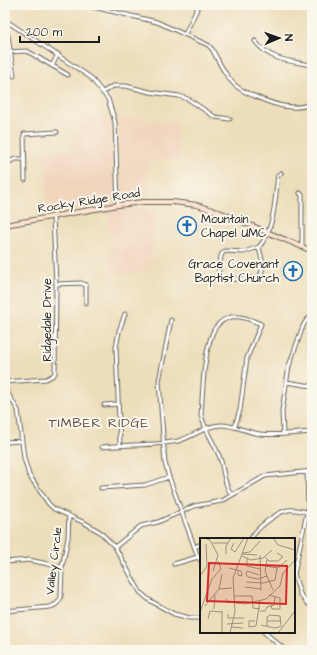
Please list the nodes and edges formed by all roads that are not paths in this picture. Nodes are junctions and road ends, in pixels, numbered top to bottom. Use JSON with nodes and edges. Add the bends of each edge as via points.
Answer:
{"nodes":[{"id":1,"x":86,"y":5,"type":"edge"},
{"id":2,"x":198,"y":5,"type":"edge"},
{"id":3,"x":5,"y":20,"type":"edge"},
{"id":4,"x":185,"y":34,"type":"junction"},
{"id":5,"x":8,"y":36,"type":"dead end"},
{"id":6,"x":255,"y":41,"type":"dead end"},
{"id":7,"x":10,"y":51,"type":"junction"},
{"id":8,"x":5,"y":52,"type":"edge"},
{"id":9,"x":58,"y":54,"type":"junction"},
{"id":10,"x":312,"y":65,"type":"edge"},
{"id":11,"x":52,"y":66,"type":"junction"},
{"id":12,"x":68,"y":75,"type":"dead end"},
{"id":13,"x":14,"y":76,"type":"dead end"},
{"id":14,"x":103,"y":92,"type":"junction"},
{"id":15,"x":312,"y":103,"type":"edge"},
{"id":16,"x":230,"y":119,"type":"dead end"},
{"id":17,"x":57,"y":132,"type":"dead end"},
{"id":18,"x":5,"y":157,"type":"edge"},
{"id":19,"x":24,"y":158,"type":"junction"},
{"id":20,"x":9,"y":161,"type":"junction"},
{"id":21,"x":5,"y":164,"type":"edge"},
{"id":22,"x":281,"y":173,"type":"dead end"},
{"id":23,"x":25,"y":180,"type":"dead end"},
{"id":24,"x":300,"y":193,"type":"dead end"},
{"id":25,"x":118,"y":205,"type":"junction"},
{"id":26,"x":53,"y":216,"type":"junction"},
{"id":27,"x":5,"y":225,"type":"edge"},
{"id":28,"x":267,"y":232,"type":"junction"},
{"id":29,"x":259,"y":247,"type":"junction"},
{"id":30,"x":302,"y":247,"type":"junction"},
{"id":31,"x":312,"y":251,"type":"edge"},
{"id":32,"x":56,"y":284,"type":"junction"},
{"id":33,"x":86,"y":304,"type":"dead end"},
{"id":34,"x":125,"y":314,"type":"dead end"},
{"id":35,"x":312,"y":315,"type":"edge"},
{"id":36,"x":171,"y":320,"type":"dead end"},
{"id":37,"x":5,"y":382,"type":"edge"},
{"id":38,"x":286,"y":382,"type":"junction"},
{"id":39,"x":312,"y":386,"type":"edge"},
{"id":40,"x":5,"y":389,"type":"edge"},
{"id":41,"x":119,"y":404,"type":"junction"},
{"id":42,"x":104,"y":405,"type":"dead end"},
{"id":43,"x":236,"y":426,"type":"junction"},
{"id":44,"x":206,"y":429,"type":"junction"},
{"id":45,"x":312,"y":432,"type":"edge"},
{"id":46,"x":283,"y":433,"type":"junction"},
{"id":47,"x":22,"y":441,"type":"junction"},
{"id":48,"x":5,"y":442,"type":"edge"},
{"id":49,"x":164,"y":442,"type":"junction"},
{"id":50,"x":120,"y":445,"type":"junction"},
{"id":51,"x":102,"y":447,"type":"dead end"},
{"id":52,"x":307,"y":471,"type":"junction"},
{"id":53,"x":312,"y":471,"type":"edge"},
{"id":54,"x":169,"y":476,"type":"junction"},
{"id":55,"x":101,"y":488,"type":"dead end"},
{"id":56,"x":231,"y":494,"type":"junction"},
{"id":57,"x":182,"y":510,"type":"junction"},
{"id":58,"x":307,"y":512,"type":"junction"},
{"id":59,"x":69,"y":516,"type":"junction"},
{"id":60,"x":251,"y":538,"type":"edge"},
{"id":61,"x":200,"y":544,"type":"edge"},
{"id":62,"x":115,"y":547,"type":"junction"},
{"id":63,"x":195,"y":547,"type":"junction"},
{"id":64,"x":198,"y":557,"type":"junction"},
{"id":65,"x":200,"y":560,"type":"edge"},
{"id":66,"x":5,"y":562,"type":"edge"},
{"id":67,"x":174,"y":564,"type":"dead end"},
{"id":68,"x":62,"y":567,"type":"junction"},
{"id":69,"x":295,"y":569,"type":"edge"},
{"id":70,"x":295,"y":577,"type":"edge"},
{"id":71,"x":312,"y":607,"type":"edge"},
{"id":72,"x":5,"y":611,"type":"edge"},
{"id":73,"x":200,"y":618,"type":"edge"},
{"id":74,"x":265,"y":633,"type":"edge"},
{"id":75,"x":285,"y":650,"type":"edge"}],
"edges":[{"from":1,"to":4,"type":"street","via":[[157,22]]},
{"from":2,"to":4,"type":"street"},
{"from":3,"to":9,"type":"street"},
{"from":4,"to":15,"type":"street","via":[[208,45],[227,76],[240,89],[281,106]]},
{"from":5,"to":7,"type":"street"},
{"from":6,"to":10,"type":"street","via":[[266,51],[283,60]]},
{"from":7,"to":8,"type":"street"},
{"from":7,"to":11,"type":"street","via":[[27,51]]},
{"from":7,"to":13,"type":"street"},
{"from":9,"to":11,"type":"street"},
{"from":9,"to":14,"type":"street","via":[[94,79]]},
{"from":11,"to":12,"type":"street"},
{"from":14,"to":16,"type":"street","via":[[113,86],[126,86],[179,96],[215,117]]},
{"from":14,"to":25,"type":"street","via":[[108,98],[115,122]]},
{"from":17,"to":19,"type":"street","via":[[24,134]]},
{"from":18,"to":20,"type":"street"},
{"from":19,"to":20,"type":"street"},
{"from":19,"to":23,"type":"street"},
{"from":20,"to":21,"type":"street"},
{"from":22,"to":28,"type":"street","via":[[278,175],[272,222]]},
{"from":24,"to":30,"type":"street"},
{"from":25,"to":26,"type":"main road","name":"Rocky Ridge Road"},
{"from":25,"to":28,"type":"main road","name":"Rocky Ridge Road","via":[[143,202],[197,205]]},
{"from":26,"to":27,"type":"main road","name":"Rocky Ridge Road"},
{"from":26,"to":32,"type":"street","name":"Ridgedale Drive"},
{"from":28,"to":29,"type":"street","via":[[264,242]]},
{"from":28,"to":30,"type":"main road","name":"Rocky Ridge Road"},
{"from":29,"to":29,"type":"street","via":[[244,252],[223,252],[218,276],[221,280],[259,278],[263,265]]},
{"from":30,"to":31,"type":"main road","name":"Rocky Ridge Road"},
{"from":32,"to":33,"type":"street","via":[[86,285]]},
{"from":32,"to":37,"type":"street","name":"Ridgedale Drive","via":[[55,373],[46,379]]},
{"from":34,"to":41,"type":"street","via":[[116,348]]},
{"from":35,"to":38,"type":"street","via":[[303,326]]},
{"from":36,"to":49,"type":"street","via":[[160,381]]},
{"from":38,"to":39,"type":"street"},
{"from":38,"to":46,"type":"street","via":[[282,411]]},
{"from":40,"to":47,"type":"street","via":[[18,410]]},
{"from":41,"to":42,"type":"street"},
{"from":41,"to":50,"type":"street"},
{"from":43,"to":44,"type":"street","via":[[220,424]]},
{"from":43,"to":44,"type":"street","via":[[247,358],[261,324],[245,318],[229,317],[216,326],[212,333],[206,360],[201,415]]},
{"from":43,"to":46,"type":"street","via":[[261,434]]},
{"from":44,"to":49,"type":"street","via":[[183,440]]},
{"from":44,"to":56,"type":"street","via":[[221,461],[225,482]]},
{"from":45,"to":46,"type":"street"},
{"from":47,"to":48,"type":"street"},
{"from":47,"to":59,"type":"street","via":[[27,468],[37,488],[54,509]]},
{"from":49,"to":50,"type":"street"},
{"from":49,"to":54,"type":"street","via":[[165,463]]},
{"from":50,"to":51,"type":"street"},
{"from":52,"to":53,"type":"street"},
{"from":52,"to":56,"type":"street","via":[[265,476]]},
{"from":52,"to":58,"type":"street"},
{"from":54,"to":55,"type":"street","via":[[145,485]]},
{"from":54,"to":57,"type":"street"},
{"from":56,"to":57,"type":"street","via":[[222,501]]},
{"from":57,"to":62,"type":"street","via":[[158,522],[141,526]]},
{"from":57,"to":63,"type":"street"},
{"from":58,"to":60,"type":"street","via":[[283,512],[258,528]]},
{"from":58,"to":69,"type":"street"},
{"from":59,"to":62,"type":"street","via":[[100,532]]},
{"from":59,"to":68,"type":"street","name":"Valley Circle","via":[[68,538]]},
{"from":61,"to":63,"type":"street"},
{"from":62,"to":73,"type":"street","via":[[140,592],[149,600],[174,614]]},
{"from":63,"to":64,"type":"street"},
{"from":64,"to":65,"type":"street"},
{"from":64,"to":67,"type":"street"},
{"from":66,"to":68,"type":"street","via":[[29,560]]},
{"from":68,"to":72,"type":"street","name":"Valley Circle","via":[[61,597],[56,605]]},
{"from":70,"to":71,"type":"street","via":[[300,594]]},
{"from":74,"to":75,"type":"street"}]}
